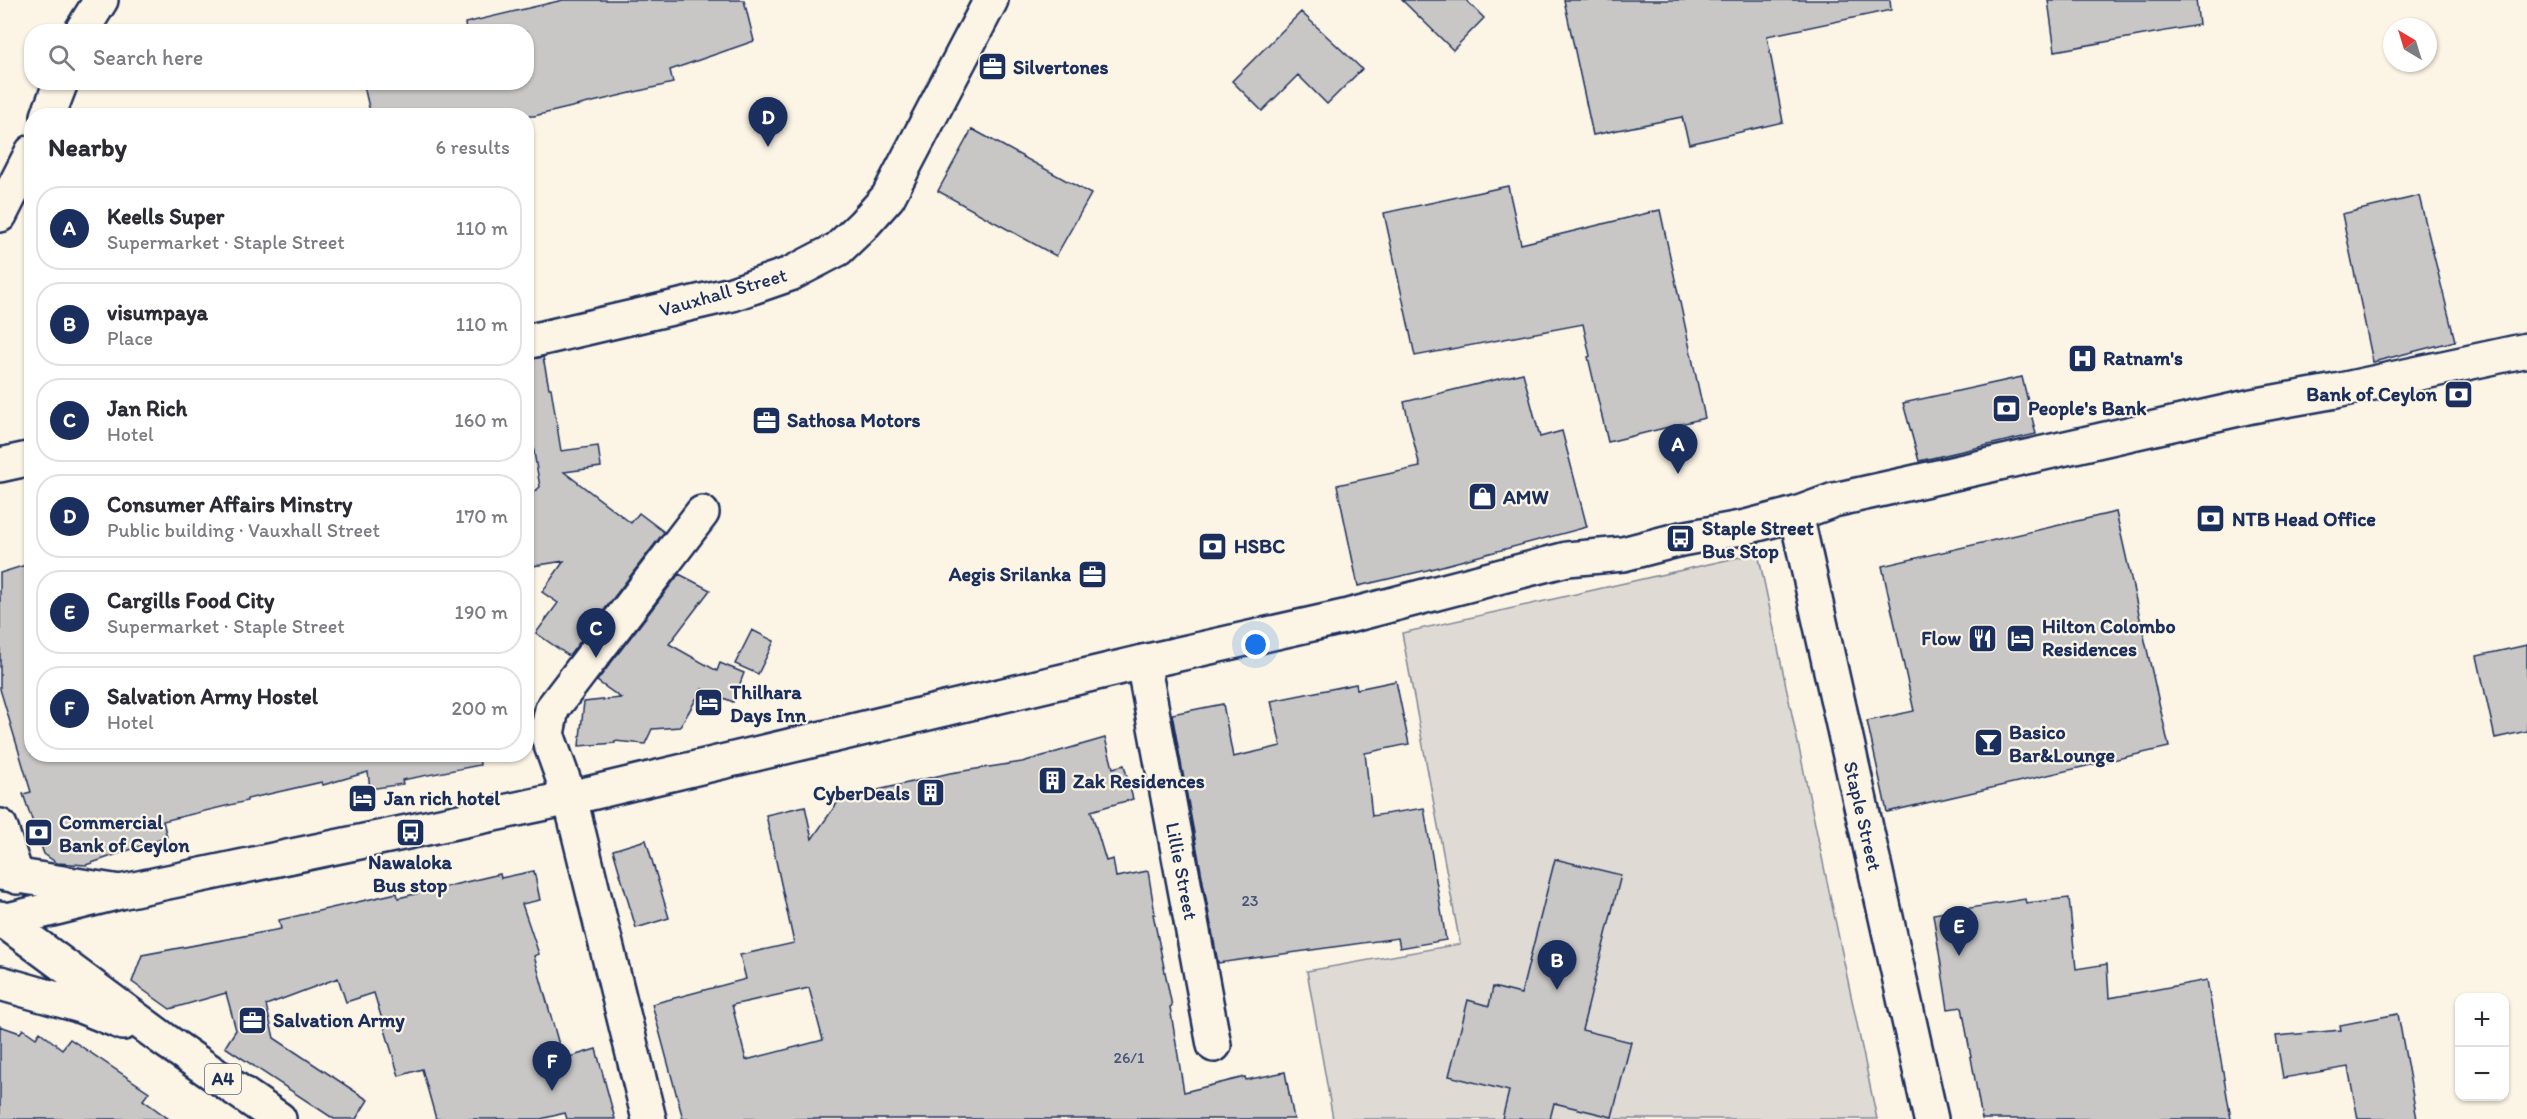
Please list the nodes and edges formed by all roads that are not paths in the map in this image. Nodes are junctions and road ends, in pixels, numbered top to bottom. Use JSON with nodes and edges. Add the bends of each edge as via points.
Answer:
{"nodes":[{"id":1,"x":101,"y":0,"type":"edge"},
{"id":2,"x":991,"y":0,"type":"edge"},
{"id":3,"x":86,"y":24,"type":"edge"},
{"id":4,"x":58,"y":90,"type":"edge"},
{"id":5,"x":51,"y":108,"type":"edge"},
{"id":6,"x":24,"y":168,"type":"edge"},
{"id":7,"x":0,"y":215,"type":"edge"},
{"id":8,"x":534,"y":340,"type":"edge"},
{"id":9,"x":2527,"y":350,"type":"edge"},
{"id":10,"x":24,"y":460,"type":"edge"},
{"id":11,"x":0,"y":465,"type":"edge"},
{"id":12,"x":702,"y":513,"type":"dead end"},
{"id":13,"x":1796,"y":514,"type":"junction"},
{"id":14,"x":1143,"y":662,"type":"junction"},
{"id":15,"x":570,"y":798,"type":"junction"},
{"id":16,"x":0,"y":826,"type":"edge"},
{"id":17,"x":8,"y":875,"type":"edge"},
{"id":18,"x":120,"y":892,"type":"junction"},
{"id":19,"x":2,"y":920,"type":"edge"},
{"id":20,"x":7,"y":989,"type":"edge"},
{"id":21,"x":166,"y":1041,"type":"junction"},
{"id":22,"x":1214,"y":1045,"type":"dead end"},
{"id":23,"x":279,"y":1119,"type":"edge"},
{"id":24,"x":649,"y":1119,"type":"edge"},
{"id":25,"x":1931,"y":1119,"type":"edge"}],
"edges":[{"from":1,"to":3,"type":"main road"},
{"from":2,"to":8,"type":"main road","name":"Vauxhall Street","via":[[888,197],[838,249],[790,274],[732,294]]},
{"from":4,"to":5,"type":"main road"},
{"from":6,"to":7,"type":"main road"},
{"from":9,"to":13,"type":"main road","via":[[2186,421],[1834,500]]},
{"from":10,"to":11,"type":"main road"},
{"from":12,"to":15,"type":"main road","via":[[552,709],[547,734]]},
{"from":13,"to":14,"type":"main road","via":[[1623,554],[1567,559],[1348,616]]},
{"from":13,"to":25,"type":"main road","name":"Staple Street"},
{"from":14,"to":15,"type":"main road"},
{"from":14,"to":22,"type":"main road","name":"Lillie Street"},
{"from":15,"to":18,"type":"main road"},
{"from":15,"to":24,"type":"main road"},
{"from":16,"to":17,"type":"main road"},
{"from":17,"to":18,"type":"main road"},
{"from":18,"to":19,"type":"main road"},
{"from":19,"to":21,"type":"main road","number":"A4"},
{"from":20,"to":21,"type":"main road","via":[[78,1005]]},
{"from":21,"to":23,"type":"main road","number":"A4"}]}
